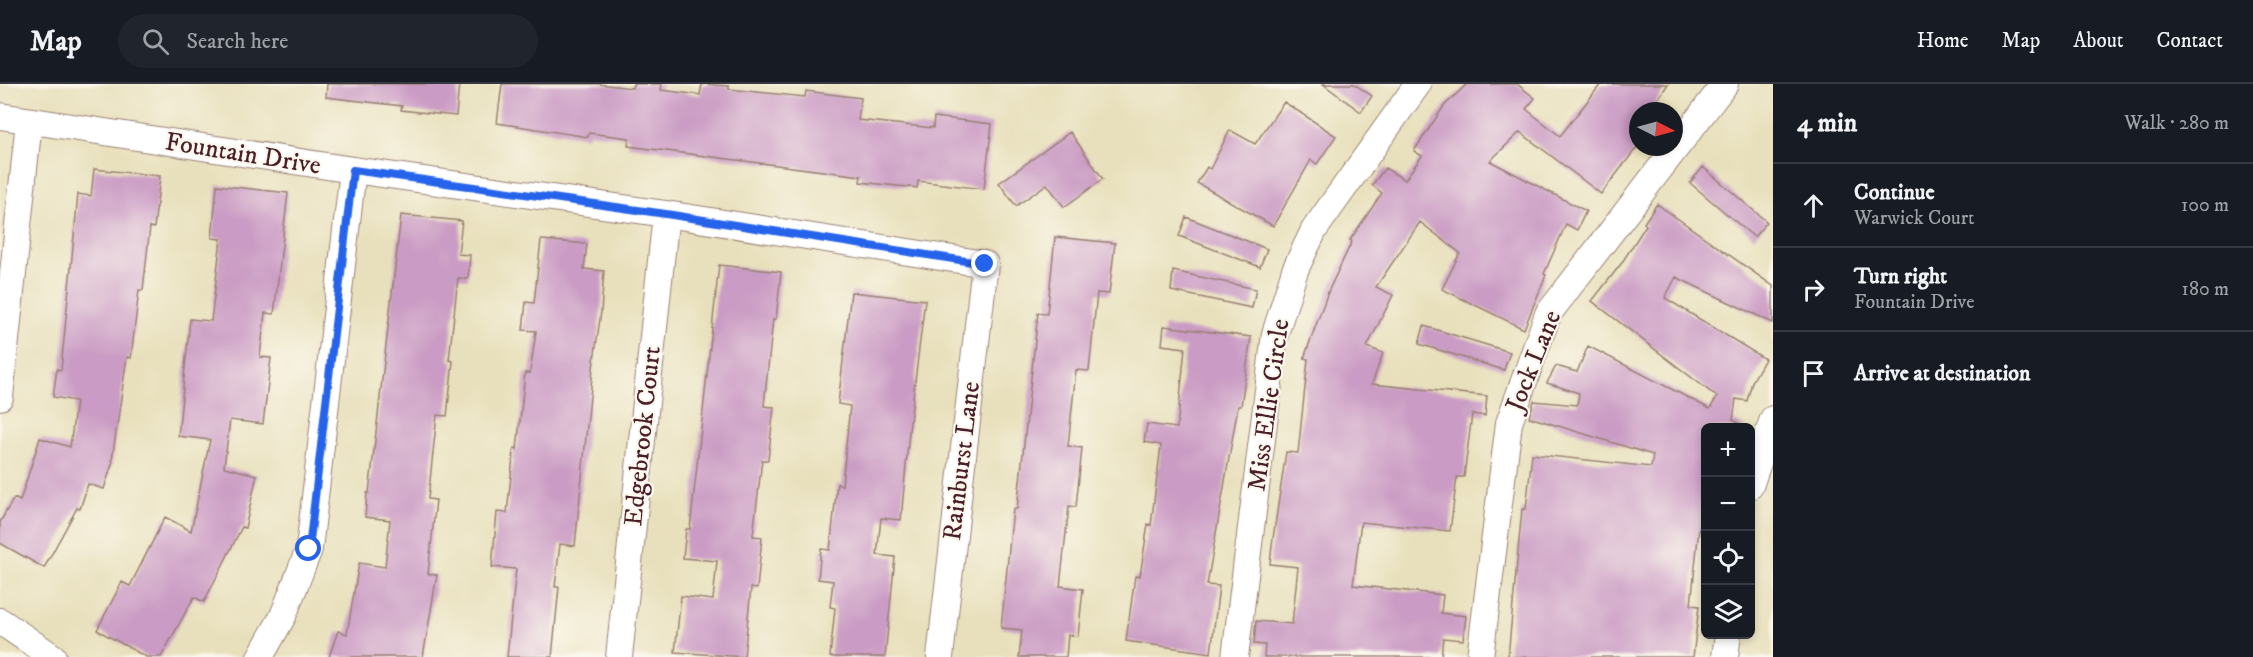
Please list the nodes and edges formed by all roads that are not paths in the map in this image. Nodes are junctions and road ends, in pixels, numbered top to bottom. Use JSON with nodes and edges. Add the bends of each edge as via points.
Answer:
{"nodes":[{"id":1,"x":1418,"y":84,"type":"edge"},
{"id":2,"x":1725,"y":84,"type":"edge"},
{"id":3,"x":0,"y":116,"type":"edge"},
{"id":4,"x":29,"y":122,"type":"junction"},
{"id":5,"x":353,"y":170,"type":"junction"},
{"id":6,"x":666,"y":214,"type":"junction"},
{"id":7,"x":985,"y":264,"type":"joint"},
{"id":8,"x":0,"y":397,"type":"edge"},
{"id":9,"x":1773,"y":419,"type":"edge"},
{"id":10,"x":1753,"y":477,"type":"edge"},
{"id":11,"x":0,"y":621,"type":"edge"},
{"id":12,"x":1727,"y":639,"type":"edge"},
{"id":13,"x":53,"y":657,"type":"edge"},
{"id":14,"x":260,"y":657,"type":"edge"},
{"id":15,"x":619,"y":657,"type":"edge"},
{"id":16,"x":940,"y":657,"type":"edge"},
{"id":17,"x":1235,"y":657,"type":"edge"},
{"id":18,"x":1480,"y":657,"type":"edge"},
{"id":19,"x":1725,"y":657,"type":"edge"}],
"edges":[{"from":1,"to":17,"type":"street","name":"Miss Ellie Circle","via":[[1314,230],[1295,270],[1275,334]]},
{"from":2,"to":18,"type":"street","name":"Jock Lane","via":[[1548,314],[1509,423]]},
{"from":3,"to":4,"type":"street","name":"Fountain Drive"},
{"from":4,"to":5,"type":"street","name":"Fountain Drive"},
{"from":4,"to":8,"type":"street"},
{"from":5,"to":6,"type":"street","name":"Fountain Drive"},
{"from":5,"to":14,"type":"street","via":[[309,549],[283,616]]},
{"from":6,"to":7,"type":"street","name":"Fountain Drive"},
{"from":6,"to":15,"type":"street","name":"Edgebrook Court"},
{"from":7,"to":16,"type":"street","name":"Rainburst Lane"},
{"from":9,"to":10,"type":"street"},
{"from":11,"to":13,"type":"street"},
{"from":12,"to":19,"type":"street"}]}
